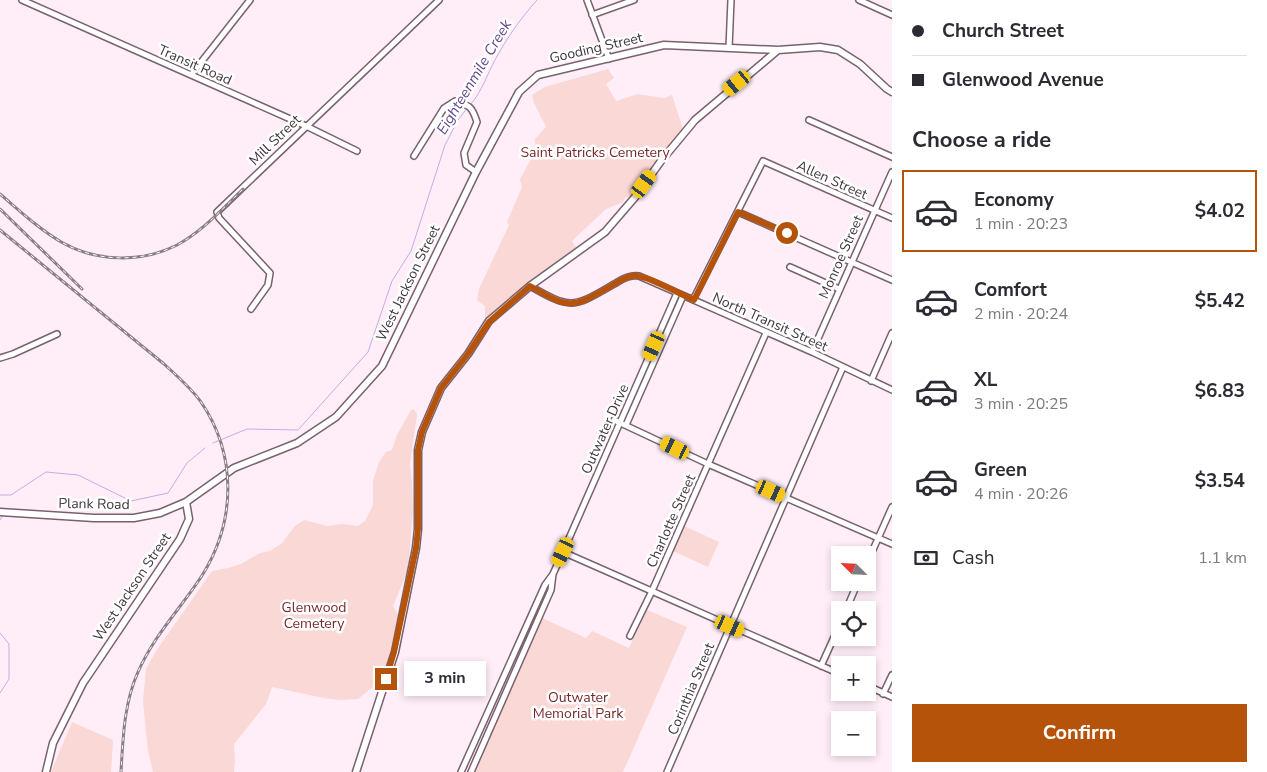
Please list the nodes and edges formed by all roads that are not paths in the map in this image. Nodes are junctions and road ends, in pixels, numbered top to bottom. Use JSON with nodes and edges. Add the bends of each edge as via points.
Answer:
{"nodes":[{"id":1,"x":22,"y":0,"type":"edge"},
{"id":2,"x":250,"y":0,"type":"edge"},
{"id":3,"x":439,"y":0,"type":"edge"},
{"id":4,"x":587,"y":0,"type":"edge"},
{"id":5,"x":634,"y":0,"type":"edge"},
{"id":6,"x":731,"y":0,"type":"edge"},
{"id":7,"x":859,"y":0,"type":"edge"},
{"id":8,"x":892,"y":15,"type":"edge"},
{"id":9,"x":592,"y":16,"type":"junction"},
{"id":10,"x":729,"y":48,"type":"junction"},
{"id":11,"x":778,"y":50,"type":"junction"},
{"id":12,"x":609,"y":59,"type":"junction"},
{"id":13,"x":191,"y":75,"type":"junction"},
{"id":14,"x":892,"y":92,"type":"edge"},
{"id":15,"x":809,"y":120,"type":"dead end"},
{"id":16,"x":306,"y":126,"type":"junction"},
{"id":17,"x":357,"y":151,"type":"dead end"},
{"id":18,"x":414,"y":156,"type":"dead end"},
{"id":19,"x":892,"y":157,"type":"edge"},
{"id":20,"x":476,"y":172,"type":"junction"},
{"id":21,"x":892,"y":172,"type":"edge"},
{"id":22,"x":874,"y":210,"type":"junction"},
{"id":23,"x":738,"y":212,"type":"junction"},
{"id":24,"x":892,"y":218,"type":"edge"},
{"id":25,"x":851,"y":262,"type":"junction"},
{"id":26,"x":790,"y":267,"type":"dead end"},
{"id":27,"x":892,"y":280,"type":"edge"},
{"id":28,"x":530,"y":286,"type":"junction"},
{"id":29,"x":839,"y":289,"type":"junction"},
{"id":30,"x":677,"y":293,"type":"junction"},
{"id":31,"x":683,"y":296,"type":"junction"},
{"id":32,"x":694,"y":300,"type":"junction"},
{"id":33,"x":251,"y":309,"type":"dead end"},
{"id":34,"x":766,"y":332,"type":"junction"},
{"id":35,"x":892,"y":333,"type":"edge"},
{"id":36,"x":57,"y":334,"type":"dead end"},
{"id":37,"x":812,"y":352,"type":"junction"},
{"id":38,"x":0,"y":358,"type":"edge"},
{"id":39,"x":843,"y":367,"type":"junction"},
{"id":40,"x":871,"y":381,"type":"junction"},
{"id":41,"x":892,"y":390,"type":"edge"},
{"id":42,"x":617,"y":421,"type":"junction"},
{"id":43,"x":626,"y":425,"type":"junction"},
{"id":44,"x":708,"y":464,"type":"junction"},
{"id":45,"x":787,"y":498,"type":"junction"},
{"id":46,"x":186,"y":502,"type":"junction"},
{"id":47,"x":892,"y":508,"type":"edge"},
{"id":48,"x":0,"y":512,"type":"edge"},
{"id":49,"x":878,"y":538,"type":"junction"},
{"id":50,"x":892,"y":544,"type":"edge"},
{"id":51,"x":875,"y":546,"type":"edge"},
{"id":52,"x":563,"y":552,"type":"junction"},
{"id":53,"x":553,"y":574,"type":"junction"},
{"id":54,"x":652,"y":591,"type":"junction"},
{"id":55,"x":730,"y":626,"type":"junction"},
{"id":56,"x":630,"y":636,"type":"dead end"},
{"id":57,"x":831,"y":645,"type":"edge"},
{"id":58,"x":822,"y":666,"type":"junction"},
{"id":59,"x":831,"y":670,"type":"edge"},
{"id":60,"x":892,"y":675,"type":"edge"},
{"id":61,"x":876,"y":690,"type":"edge"},
{"id":62,"x":884,"y":694,"type":"junction"},
{"id":63,"x":892,"y":698,"type":"edge"},
{"id":64,"x":46,"y":772,"type":"edge"},
{"id":65,"x":356,"y":772,"type":"edge"},
{"id":66,"x":461,"y":772,"type":"edge"},
{"id":67,"x":470,"y":772,"type":"edge"},
{"id":68,"x":667,"y":772,"type":"edge"}],
"edges":[{"from":1,"to":13,"type":"street","name":"Transit Road"},
{"from":2,"to":13,"type":"street"},
{"from":3,"to":16,"type":"street","name":"Mill Street"},
{"from":4,"to":9,"type":"street"},
{"from":5,"to":9,"type":"street"},
{"from":6,"to":10,"type":"street"},
{"from":7,"to":8,"type":"street"},
{"from":9,"to":12,"type":"street"},
{"from":10,"to":11,"type":"street","name":"Gooding Street"},
{"from":10,"to":12,"type":"street","name":"Gooding Street","via":[[664,44]]},
{"from":11,"to":14,"type":"street","name":"Gooding Street","via":[[820,47],[838,50]]},
{"from":11,"to":28,"type":"street","via":[[695,120],[605,232]]},
{"from":12,"to":20,"type":"street","name":"Gooding Street","via":[[538,75],[519,92]]},
{"from":13,"to":16,"type":"street","name":"Transit Road"},
{"from":15,"to":19,"type":"street"},
{"from":16,"to":17,"type":"street","name":"Transit Road"},
{"from":16,"to":33,"type":"street","name":"Mill Street","via":[[217,212],[270,273],[268,285]]},
{"from":18,"to":20,"type":"street","via":[[444,108],[455,101],[473,109],[477,122],[464,153],[466,165]]},
{"from":20,"to":46,"type":"street","name":"West Jackson Street","via":[[382,366],[375,374],[336,417],[297,444],[234,468]]},
{"from":21,"to":22,"type":"street","name":"Monroe Street"},
{"from":22,"to":23,"type":"street","name":"Allen Street","via":[[763,161]]},
{"from":22,"to":24,"type":"street","name":"Allen Street"},
{"from":22,"to":25,"type":"street","name":"Monroe Street"},
{"from":23,"to":25,"type":"street"},
{"from":23,"to":32,"type":"street"},
{"from":25,"to":27,"type":"street"},
{"from":25,"to":29,"type":"street","name":"Monroe Street"},
{"from":26,"to":29,"type":"street"},
{"from":28,"to":30,"type":"street","name":"North Transit Street","via":[[572,304],[634,276],[646,278]]},
{"from":28,"to":65,"type":"street","via":[[489,322],[470,355],[441,388],[422,432],[418,450],[416,548],[394,652]]},
{"from":29,"to":37,"type":"street","name":"Monroe Street"},
{"from":30,"to":31,"type":"street","name":"North Transit Street"},
{"from":30,"to":42,"type":"street","name":"Outwater Drive"},
{"from":31,"to":32,"type":"street","name":"North Transit Street"},
{"from":31,"to":43,"type":"street","name":"Outwater Drive"},
{"from":32,"to":34,"type":"street","name":"North Transit Street"},
{"from":34,"to":37,"type":"street","name":"North Transit Street"},
{"from":34,"to":44,"type":"street","name":"Charlotte Street"},
{"from":35,"to":40,"type":"street"},
{"from":36,"to":38,"type":"street"},
{"from":37,"to":39,"type":"street","name":"North Transit Street"},
{"from":39,"to":40,"type":"street","name":"North Transit Street"},
{"from":39,"to":45,"type":"street","name":"Corinthia Street"},
{"from":40,"to":41,"type":"street","name":"North Transit Street"},
{"from":42,"to":43,"type":"street"},
{"from":42,"to":52,"type":"street","name":"Outwater Drive"},
{"from":43,"to":44,"type":"street"},
{"from":44,"to":45,"type":"street"},
{"from":44,"to":54,"type":"street","name":"Charlotte Street"},
{"from":45,"to":49,"type":"street"},
{"from":45,"to":55,"type":"street","name":"Corinthia Street"},
{"from":46,"to":48,"type":"street","name":"Plank Road","via":[[160,513],[134,518]]},
{"from":46,"to":64,"type":"street","name":"West Jackson Street","via":[[188,519],[180,539],[83,683],[53,743]]},
{"from":47,"to":49,"type":"street"},
{"from":49,"to":50,"type":"street"},
{"from":49,"to":51,"type":"street"},
{"from":52,"to":53,"type":"street","name":"Outwater Drive"},
{"from":52,"to":54,"type":"street"},
{"from":53,"to":66,"type":"street","name":"Outwater Drive","via":[[544,585]]},
{"from":53,"to":67,"type":"street","name":"Outwater Drive","via":[[552,590]]},
{"from":54,"to":55,"type":"street"},
{"from":54,"to":56,"type":"street","name":"Charlotte Street"},
{"from":55,"to":58,"type":"street"},
{"from":55,"to":68,"type":"street","name":"Corinthia Street"},
{"from":57,"to":58,"type":"street"},
{"from":58,"to":59,"type":"street"},
{"from":60,"to":62,"type":"street"},
{"from":61,"to":62,"type":"street"},
{"from":62,"to":63,"type":"street"}]}
